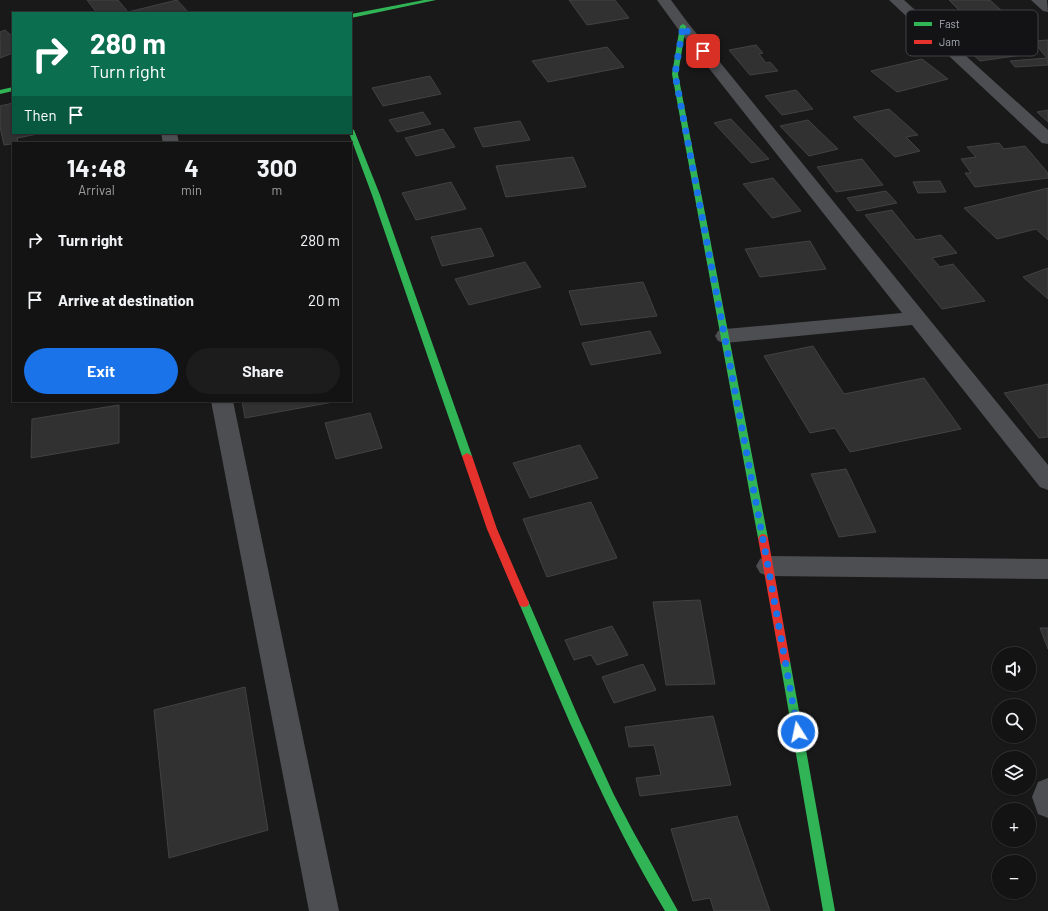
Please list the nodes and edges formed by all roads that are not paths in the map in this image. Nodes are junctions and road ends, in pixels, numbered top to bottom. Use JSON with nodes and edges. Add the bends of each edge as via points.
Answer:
{"nodes":[{"id":1,"x":433,"y":0,"type":"edge"},
{"id":2,"x":664,"y":0,"type":"edge"},
{"id":3,"x":896,"y":0,"type":"edge"},
{"id":4,"x":1038,"y":0,"type":"edge"},
{"id":5,"x":1048,"y":8,"type":"edge"},
{"id":6,"x":907,"y":10,"type":"edge"},
{"id":7,"x":352,"y":16,"type":"edge"},
{"id":8,"x":683,"y":26,"type":"junction"},
{"id":9,"x":957,"y":56,"type":"edge"},
{"id":10,"x":12,"y":88,"type":"edge"},
{"id":11,"x":0,"y":92,"type":"edge"},
{"id":12,"x":352,"y":133,"type":"edge"},
{"id":13,"x":1048,"y":140,"type":"edge"},
{"id":14,"x":918,"y":318,"type":"junction"},
{"id":15,"x":725,"y":336,"type":"junction"},
{"id":16,"x":222,"y":402,"type":"edge"},
{"id":17,"x":1048,"y":481,"type":"edge"},
{"id":18,"x":768,"y":566,"type":"junction"},
{"id":19,"x":1048,"y":569,"type":"edge"},
{"id":20,"x":1048,"y":791,"type":"edge"},
{"id":21,"x":1048,"y":805,"type":"edge"},
{"id":22,"x":324,"y":911,"type":"edge"},
{"id":23,"x":672,"y":911,"type":"edge"},
{"id":24,"x":830,"y":911,"type":"edge"}],
"edges":[{"from":1,"to":7,"type":"street"},
{"from":2,"to":8,"type":"street"},
{"from":3,"to":6,"type":"street"},
{"from":4,"to":5,"type":"street"},
{"from":8,"to":14,"type":"street"},
{"from":8,"to":15,"type":"street","via":[[675,74]]},
{"from":9,"to":13,"type":"street"},
{"from":10,"to":11,"type":"street"},
{"from":12,"to":23,"type":"street","via":[[492,529],[603,786],[651,878]]},
{"from":14,"to":15,"type":"street"},
{"from":14,"to":17,"type":"street"},
{"from":15,"to":18,"type":"street"},
{"from":16,"to":22,"type":"street"},
{"from":18,"to":19,"type":"street"},
{"from":18,"to":24,"type":"street"},
{"from":20,"to":21,"type":"street"}]}
